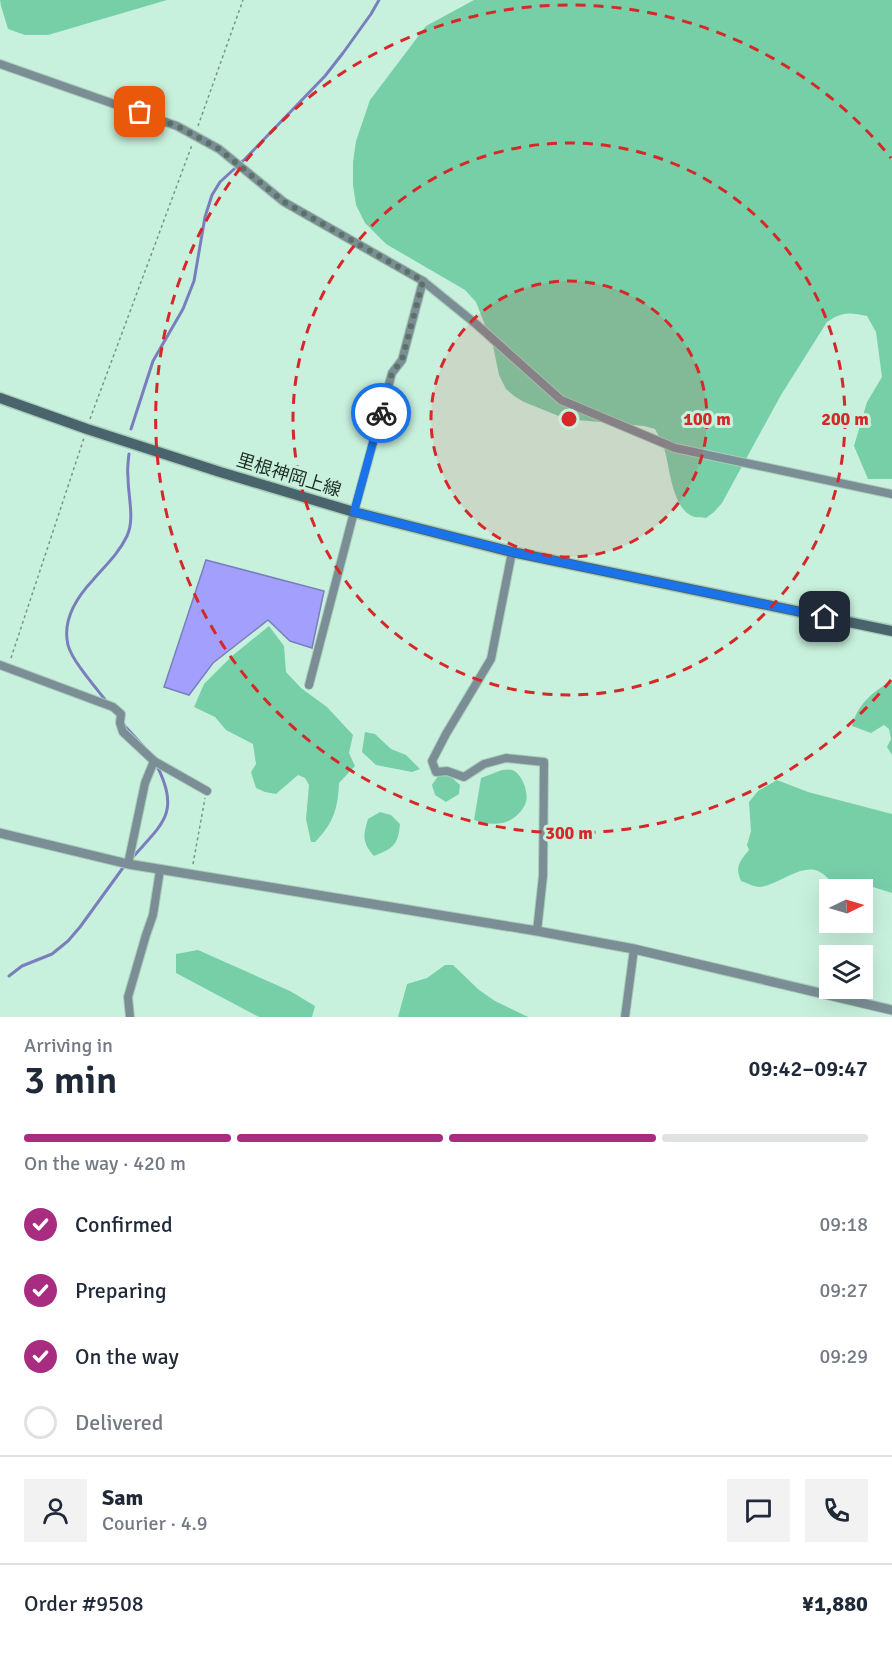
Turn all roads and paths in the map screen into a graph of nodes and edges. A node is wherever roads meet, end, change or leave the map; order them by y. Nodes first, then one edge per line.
1 (243, 0) edge
2 (0, 64) edge
3 (195, 136) junction
4 (423, 281) junction
5 (0, 398) edge
6 (87, 429) junction
7 (892, 494) edge
8 (354, 512) junction
9 (512, 552) junction
10 (892, 631) edge
11 (4, 667) edge
12 (309, 685) dead end
13 (154, 761) junction
14 (207, 791) joint
15 (0, 833) edge
16 (128, 864) junction
17 (160, 870) junction
18 (191, 874) junction
19 (537, 931) junction
20 (634, 949) junction
21 (892, 1010) edge
22 (130, 1017) edge
23 (625, 1017) edge

1 - 3 path
2 - 3 street
3 - 4 street
3 - 6 path
4 - 7 street
4 - 8 street
5 - 6 main road, 里根神岡上線
6 - 8 main road, 里根神岡上線
6 - 11 path
8 - 9 main road, 里根神岡上線
8 - 12 street
9 - 10 main road, 里根神岡上線
9 - 19 street
11 - 13 street
13 - 14 street
13 - 16 street
14 - 18 path
15 - 16 street
16 - 17 street
17 - 18 street
17 - 22 street
18 - 19 street
19 - 20 street
20 - 21 street
20 - 23 street

